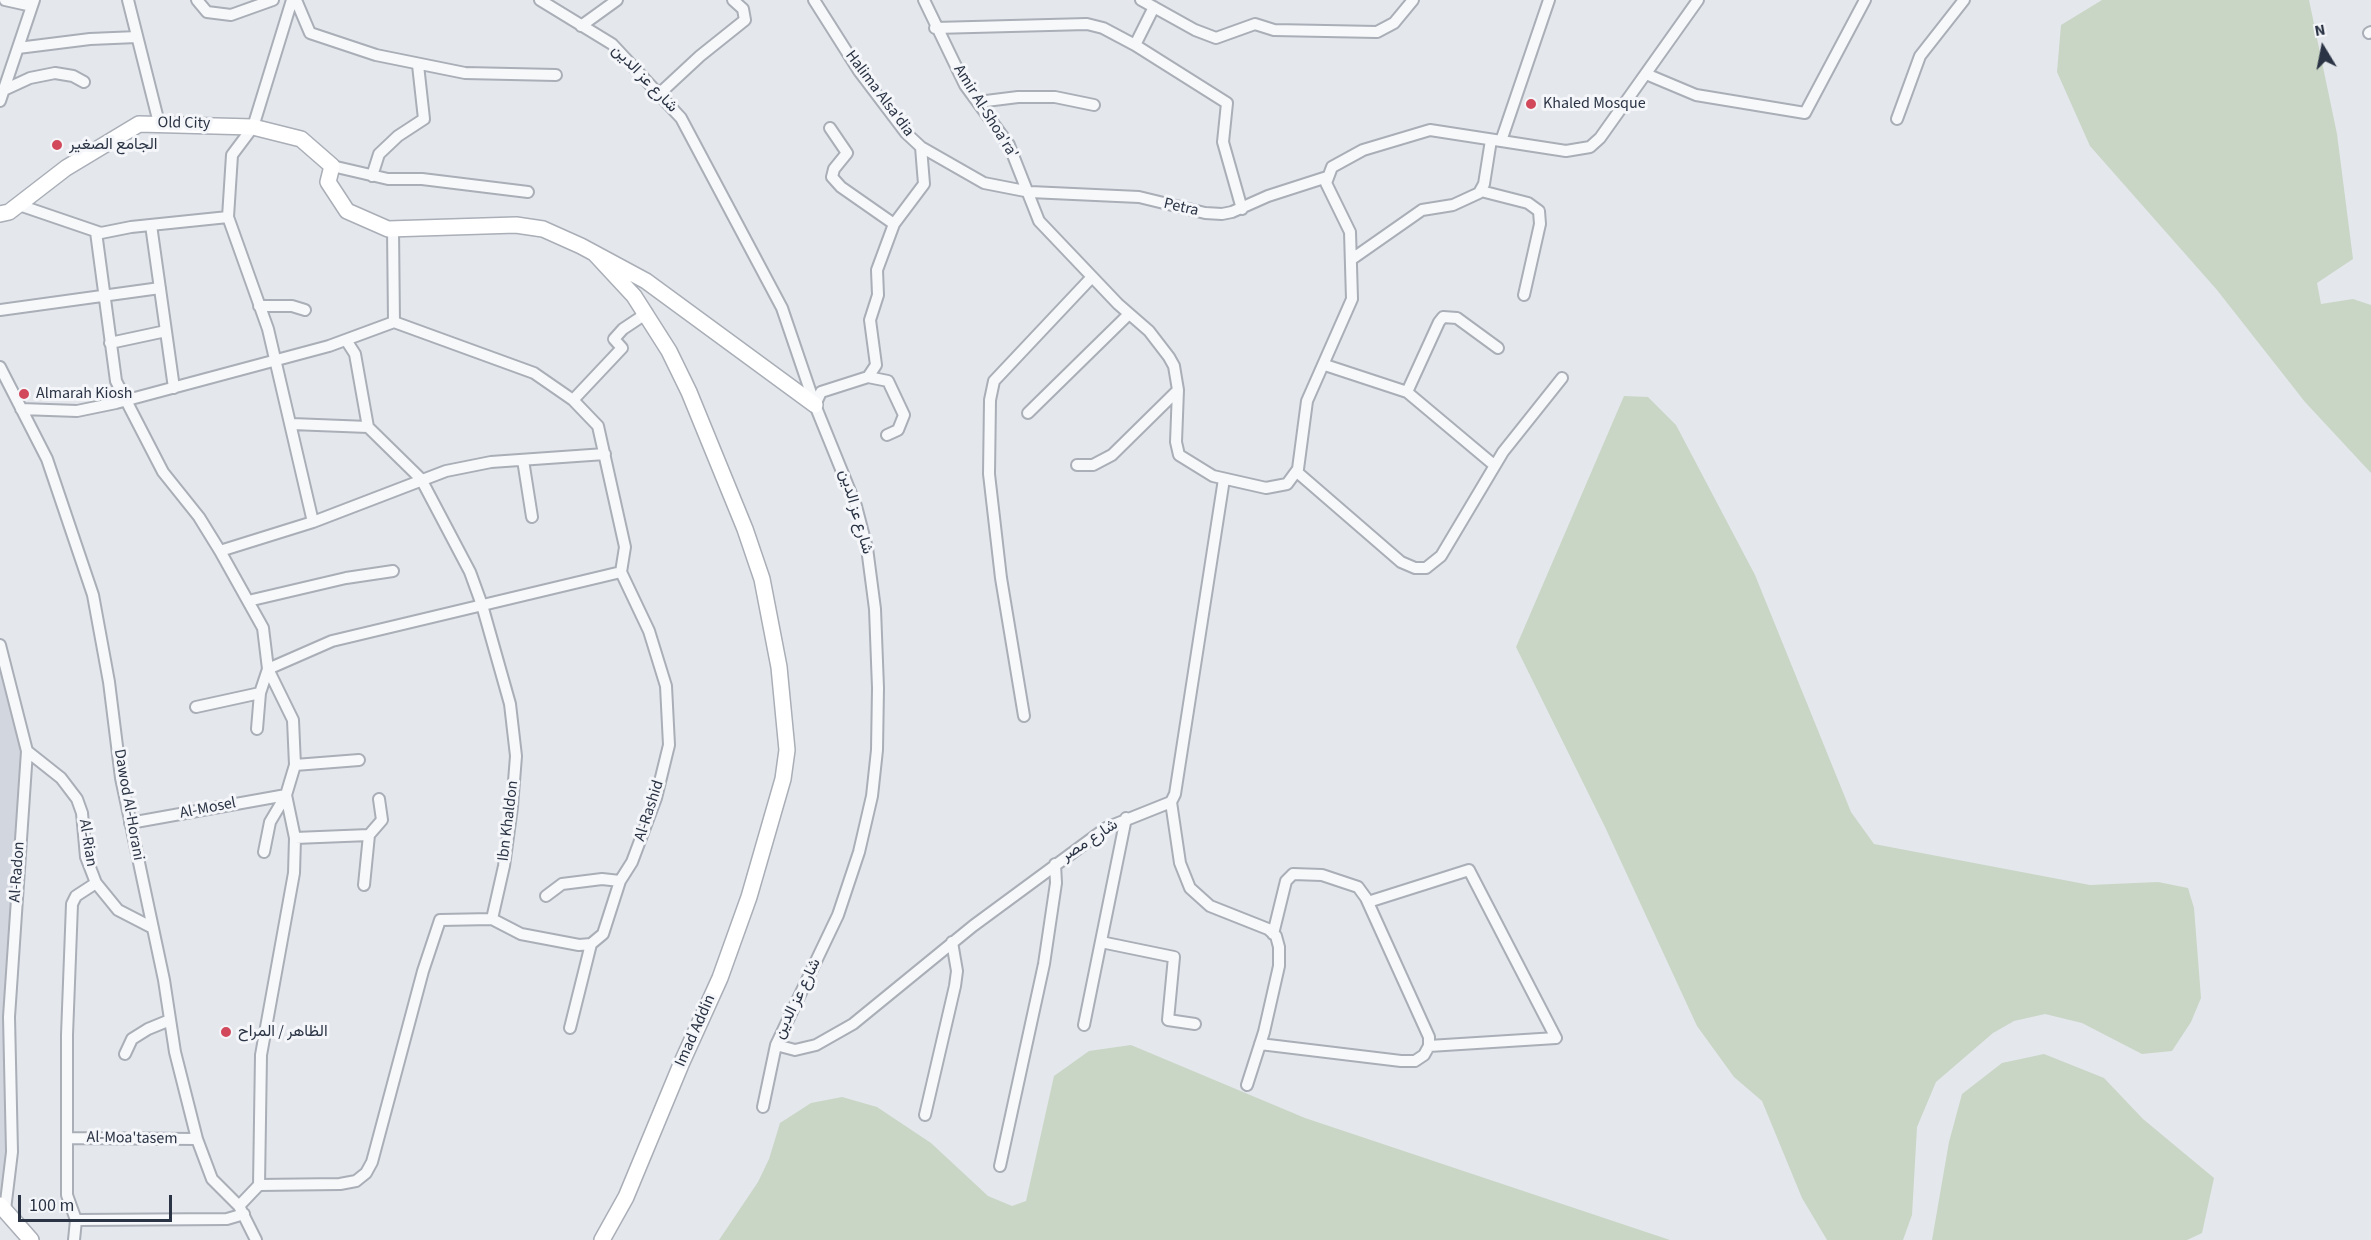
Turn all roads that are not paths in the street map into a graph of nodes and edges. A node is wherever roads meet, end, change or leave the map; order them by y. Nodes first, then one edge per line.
1 (5, 0) edge
2 (128, 0) edge
3 (197, 0) edge
4 (273, 0) edge
5 (294, 0) edge
6 (617, 0) edge
7 (732, 0) edge
8 (813, 0) edge
9 (924, 0) edge
10 (1141, 0) edge
11 (1413, 0) edge
12 (1549, 0) edge
13 (1698, 0) edge
14 (1865, 0) edge
15 (1965, 0) edge
16 (543, 1) edge
17 (33, 3) edge
18 (1154, 7) junction
19 (581, 26) junction
20 (935, 27) junction
21 (137, 38) junction
22 (1135, 45) junction
23 (18, 48) junction
24 (418, 65) junction
25 (1646, 74) junction
26 (556, 75) dead end
27 (84, 82) dead end
28 (2, 95) edge
29 (658, 95) junction
30 (978, 102) junction
31 (1094, 105) dead end
32 (1897, 119) dead end
33 (159, 123) junction
34 (253, 127) junction
35 (830, 128) dead end
36 (1496, 140) junction
37 (921, 147) junction
38 (332, 166) junction
39 (372, 176) junction
40 (1327, 177) junction
41 (1480, 191) junction
42 (528, 192) dead end
43 (1030, 192) junction
44 (19, 205) junction
45 (1242, 209) junction
46 (228, 217) junction
47 (1, 218) edge
48 (894, 224) junction
49 (151, 225) junction
50 (393, 229) junction
51 (96, 232) junction
52 (595, 254) junction
53 (1352, 259) junction
54 (1092, 277) junction
55 (160, 288) junction
56 (1524, 295) dead end
57 (104, 296) junction
58 (259, 306) junction
59 (0, 310) edge
60 (305, 310) dead end
61 (647, 313) junction
62 (1129, 314) junction
63 (394, 322) junction
64 (166, 331) junction
65 (346, 340) junction
66 (110, 343) junction
67 (1498, 348) dead end
68 (275, 361) junction
69 (1325, 365) junction
70 (0, 367) edge
71 (868, 377) junction
72 (1562, 378) dead end
73 (174, 388) junction
74 (1178, 390) junction
75 (6, 391) edge
76 (1407, 392) junction
77 (126, 400) junction
78 (573, 400) junction
79 (815, 405) junction
80 (21, 409) junction
81 (1028, 412) dead end
82 (292, 424) junction
83 (368, 427) junction
84 (887, 435) dead end
85 (605, 454) junction
86 (522, 460) junction
87 (1077, 465) dead end
88 (1494, 465) junction
89 (1297, 472) junction
90 (1224, 478) junction
91 (422, 481) junction
92 (532, 517) dead end
93 (313, 522) junction
94 (220, 551) junction
95 (393, 571) dead end
96 (621, 572) junction
97 (248, 601) junction
98 (483, 605) junction
99 (0, 645) edge
100 (268, 669) junction
101 (260, 693) junction
102 (196, 707) dead end
103 (1024, 716) dead end
104 (257, 729) dead end
105 (27, 752) junction
106 (359, 760) dead end
107 (295, 765) junction
108 (286, 795) junction
109 (379, 799) dead end
110 (1171, 802) junction
111 (1126, 818) junction
112 (130, 823) junction
113 (369, 835) junction
114 (295, 838) junction
115 (264, 852) dead end
116 (1055, 864) junction
117 (620, 881) junction
118 (96, 883) junction
119 (364, 885) dead end
120 (546, 896) dead end
121 (1368, 902) junction
122 (492, 919) junction
123 (151, 927) junction
124 (1273, 934) junction
125 (952, 942) junction
126 (1101, 942) junction
127 (591, 944) junction
128 (170, 1020) junction
129 (1195, 1024) dead end
130 (1084, 1025) dead end
131 (570, 1028) dead end
132 (776, 1044) junction
133 (1260, 1044) junction
134 (1429, 1046) junction
135 (124, 1054) dead end
136 (1247, 1085) dead end
137 (763, 1107) dead end
138 (925, 1114) dead end
139 (67, 1138) junction
140 (197, 1139) junction
141 (1000, 1166) dead end
142 (259, 1185) junction
143 (2, 1208) edge
144 (242, 1210) junction
145 (76, 1221) junction
146 (31, 1240) edge
147 (75, 1240) edge
148 (256, 1240) edge
149 (602, 1240) edge

1 - 17 street
2 - 21 street
3 - 4 street
5 - 24 street
5 - 34 street
6 - 19 street
7 - 29 street
8 - 37 street, Halima Alsa'dia
9 - 20 street, Amir Al-Shoa'ra'
10 - 18 street
11 - 18 street
12 - 36 street
13 - 25 street
14 - 25 street
15 - 32 street
16 - 19 street, شارع عز الدين
17 - 23 street
18 - 22 street
19 - 29 street, شارع عز الدين
20 - 22 street
20 - 30 street, Amir Al-Shoa'ra'
21 - 23 street
21 - 33 street
22 - 45 street
23 - 28 street
24 - 26 street
24 - 39 street
25 - 36 street
27 - 28 street
29 - 79 street, شارع عز الدين
30 - 31 street
30 - 43 street, Amir Al-Shoa'ra'
33 - 34 street, Old City
33 - 44 street, Old City
34 - 38 street, Old City
34 - 46 street
35 - 48 street
36 - 40 street
36 - 41 street
37 - 43 street, Halima Alsa'dia
37 - 48 street
38 - 39 street
38 - 50 street
39 - 42 street
40 - 45 street, Petra
40 - 53 street
41 - 53 street
41 - 56 street
43 - 45 street, Petra
43 - 54 street, Amir Al-Shoa'ra'
44 - 47 street, Old City
44 - 51 street
46 - 49 street
46 - 58 street
48 - 71 street
49 - 51 street
49 - 55 street
50 - 52 street
50 - 63 street
51 - 57 street
52 - 61 street, Imad Addin
52 - 79 street
53 - 69 street
54 - 62 street, Amir Al-Shoa'ra'
54 - 103 street
55 - 57 street
55 - 64 street
57 - 59 street
57 - 66 street
58 - 60 street
58 - 68 street
61 - 78 street
61 - 149 street, Imad Addin
62 - 74 street, Amir Al-Shoa'ra'
62 - 81 street
63 - 65 street
63 - 78 street
64 - 66 street
64 - 73 street
65 - 68 street
65 - 83 street
66 - 77 street
67 - 76 street
68 - 73 street
68 - 82 street
69 - 76 street
69 - 89 street
70 - 75 street, Dawod Al-Horani
71 - 79 street
71 - 84 street
72 - 88 street
73 - 77 street
74 - 87 street
74 - 90 street, Amir Al-Shoa'ra'
75 - 80 street, Dawod Al-Horani
76 - 88 street
77 - 80 street
77 - 94 street
78 - 85 street
79 - 132 street, شارع عز الدين
80 - 112 street, Dawod Al-Horani
82 - 83 street
82 - 93 street
83 - 91 street, Ibn Khaldon
85 - 86 street
85 - 96 street
86 - 91 street
86 - 92 street
88 - 89 street
89 - 90 street
90 - 110 street
91 - 93 street
91 - 98 street, Ibn Khaldon
93 - 94 street
94 - 97 street
95 - 97 street
96 - 98 street
96 - 117 street, Al-Rashid
97 - 100 street
98 - 100 street
98 - 122 street, Ibn Khaldon
99 - 105 street, Al-Radon
100 - 101 street
100 - 107 street
101 - 102 street
101 - 104 street
105 - 118 street, Al-Rian
105 - 143 street, Al-Radon
106 - 107 street
107 - 108 street
108 - 112 street, Al-Mosel
108 - 114 street
108 - 115 street
109 - 113 street
110 - 111 street, شارع مصر
110 - 124 street
111 - 116 street, شارع مصر
111 - 126 street
112 - 123 street, Dawod Al-Horani
113 - 114 street
113 - 119 street
114 - 142 street
116 - 125 street, شارع مصر
116 - 141 street
117 - 120 street
117 - 127 street, Al-Rashid
118 - 123 street, Al-Rian
118 - 139 street
121 - 124 street
121 - 134 street
121 - 134 street
122 - 127 street
122 - 142 street
123 - 128 street, Dawod Al-Horani
124 - 133 street
125 - 132 street, شارع مصر
125 - 138 street
126 - 129 street
126 - 130 street
127 - 131 street
128 - 135 street
128 - 140 street, Dawod Al-Horani
132 - 137 street, شارع عز الدين
133 - 134 street
133 - 136 street
139 - 140 street, Al-Moa'tasem
139 - 145 street
140 - 144 street, Dawod Al-Horani
142 - 144 street
143 - 146 street
144 - 145 street
144 - 148 street, Dawod Al-Horani
145 - 147 street

